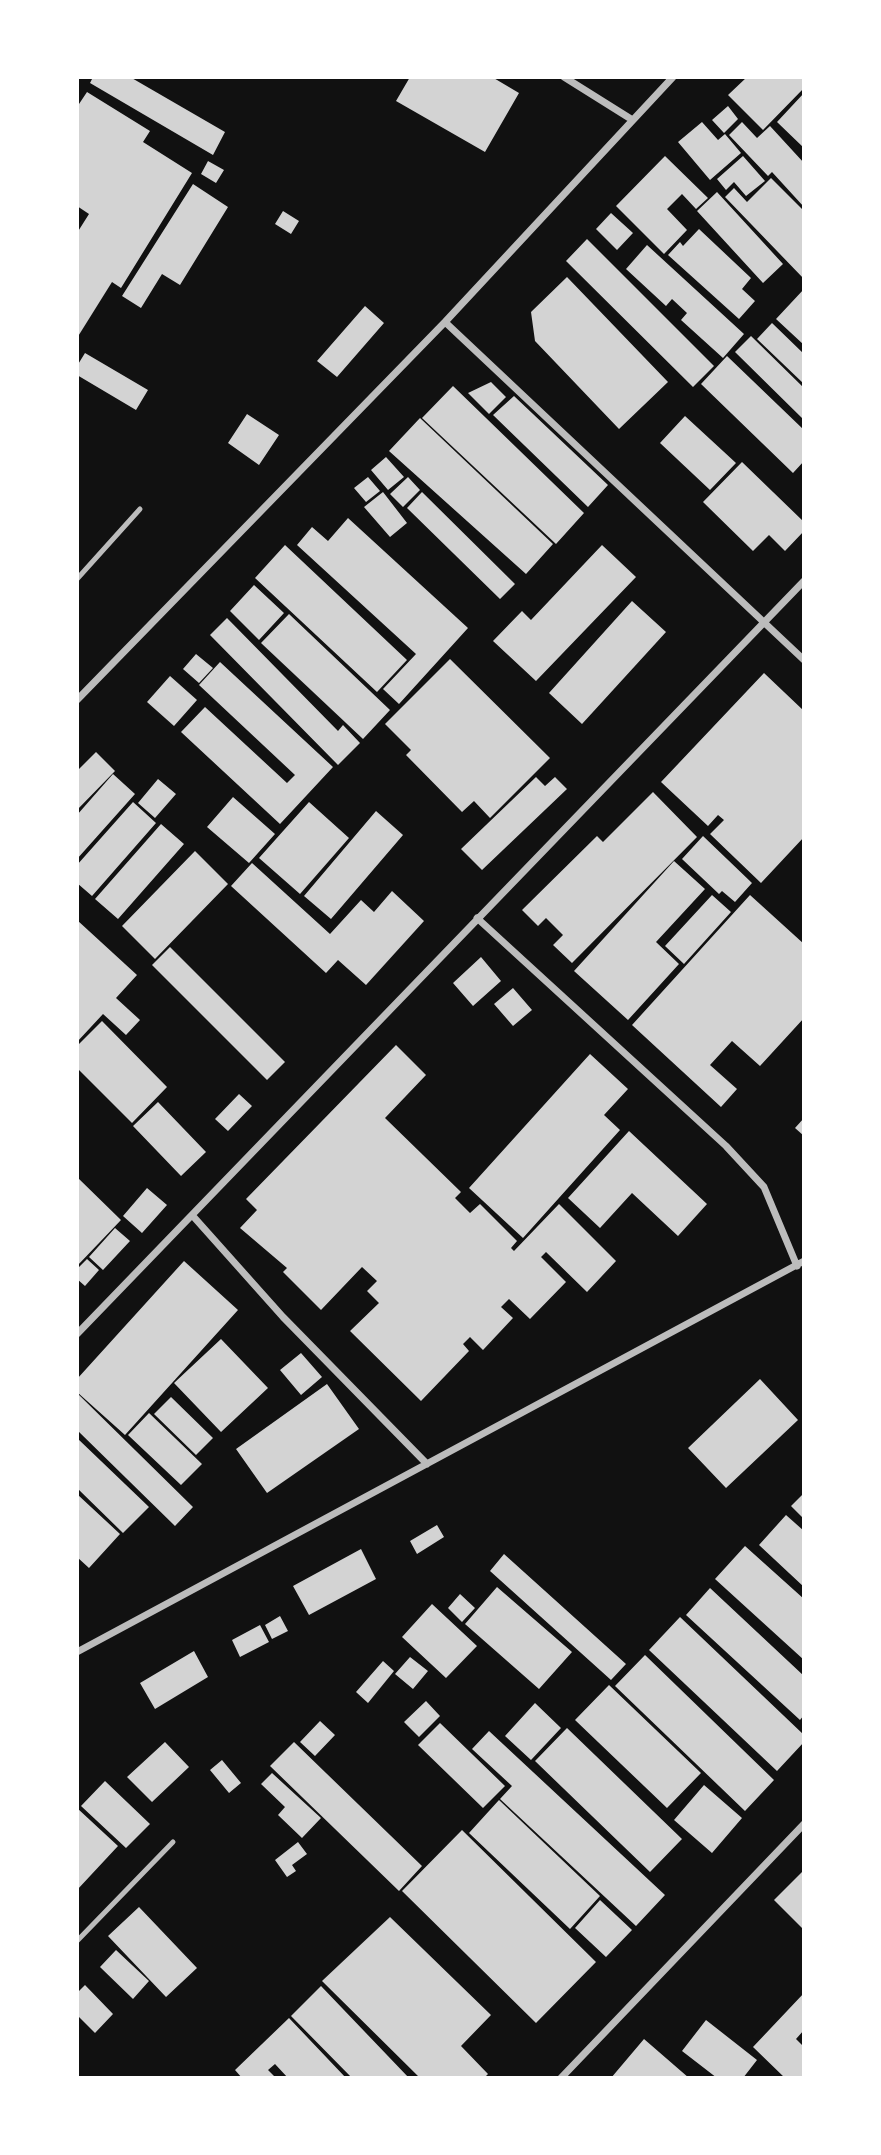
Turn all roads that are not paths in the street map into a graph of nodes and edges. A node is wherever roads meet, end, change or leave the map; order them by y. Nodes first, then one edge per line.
1 (564, 77) edge
2 (673, 77) edge
3 (631, 119) junction
4 (445, 322) junction
5 (140, 509) dead end
6 (77, 579) edge
7 (804, 581) edge
8 (763, 621) junction
9 (804, 660) edge
10 (77, 700) edge
11 (477, 918) junction
12 (192, 1215) junction
13 (800, 1264) edge
14 (77, 1334) edge
15 (427, 1464) junction
16 (77, 1652) edge
17 (804, 1824) edge
18 (173, 1842) dead end
19 (77, 1941) edge
20 (561, 2078) edge

1 - 3 street
2 - 3 street
3 - 4 street
4 - 8 street
4 - 10 street
5 - 6 lane
7 - 8 street
8 - 9 street
8 - 11 street
11 - 12 street
11 - 13 street
12 - 14 street
12 - 15 street
13 - 15 street
15 - 16 street
17 - 20 street
18 - 19 lane

